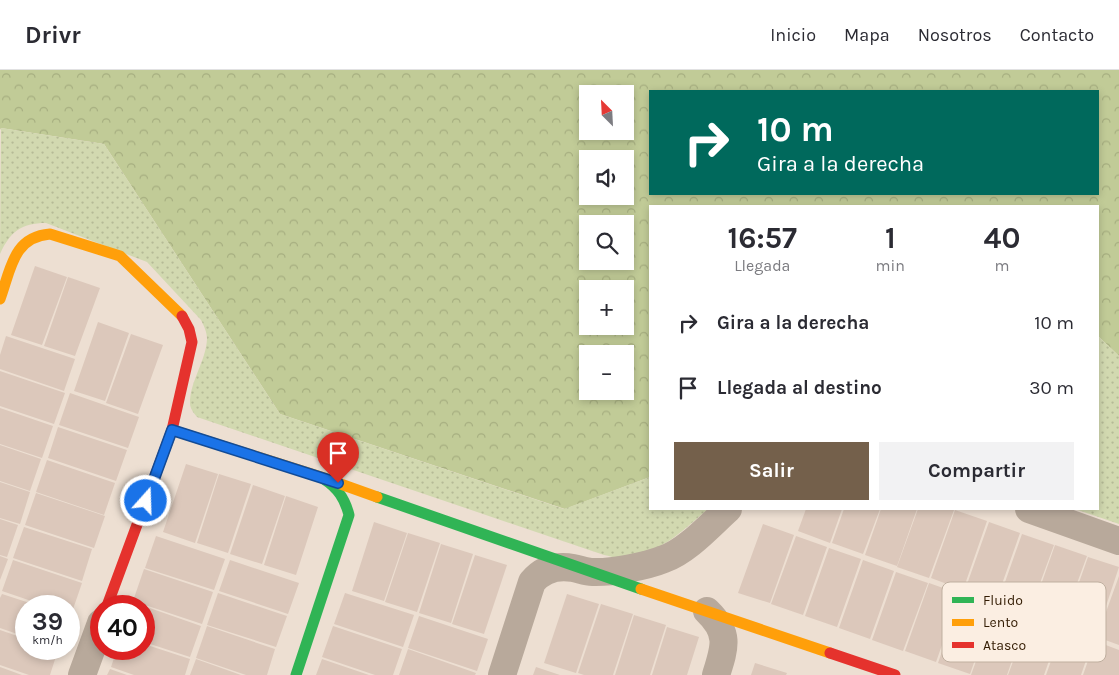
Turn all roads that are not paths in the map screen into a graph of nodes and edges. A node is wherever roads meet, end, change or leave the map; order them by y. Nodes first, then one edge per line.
1 (0, 299) edge
2 (172, 430) junction
3 (321, 477) junction
4 (727, 510) edge
5 (1032, 510) edge
6 (1119, 541) edge
7 (592, 572) junction
8 (111, 595) edge
9 (707, 611) junction
10 (90, 653) edge
11 (82, 675) edge
12 (296, 675) edge
13 (502, 675) edge
14 (716, 675) edge
15 (894, 675) edge

1 - 2 street
2 - 3 street
2 - 8 street
3 - 7 street
3 - 12 street
4 - 7 street
5 - 6 street
7 - 9 street
7 - 13 street
9 - 14 street
9 - 15 street
10 - 11 street

